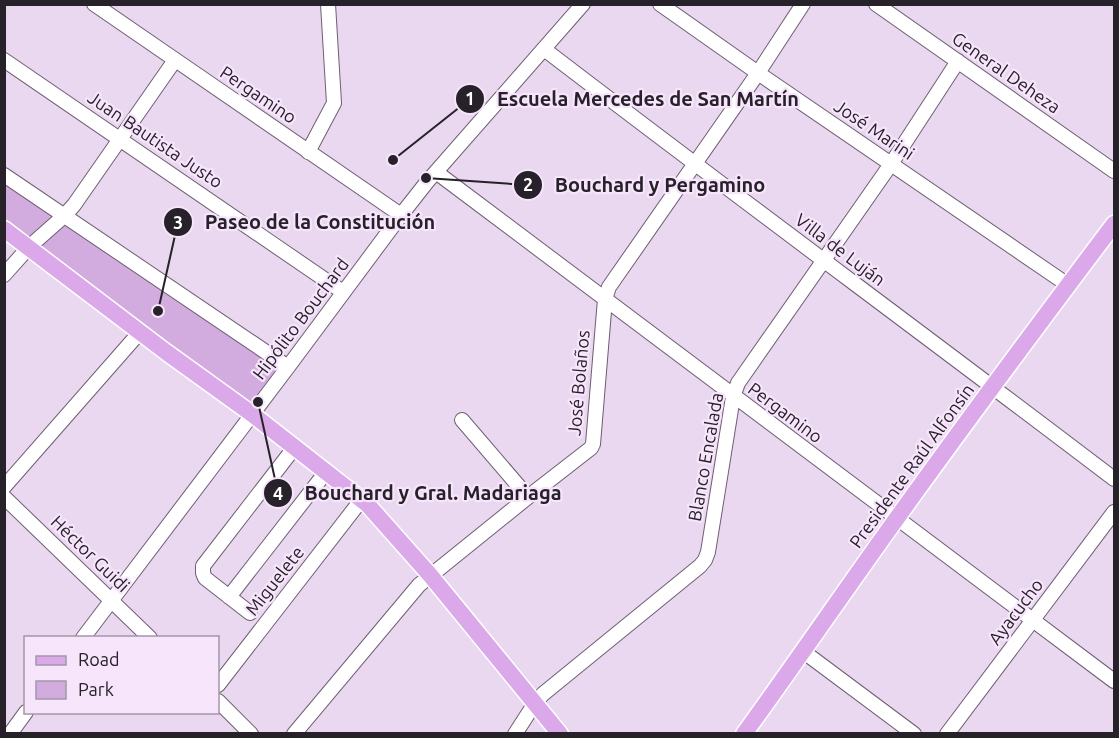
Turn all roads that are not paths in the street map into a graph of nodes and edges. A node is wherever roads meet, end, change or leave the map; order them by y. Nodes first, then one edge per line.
1 (94, 4) edge
2 (328, 4) edge
3 (583, 4) edge
4 (660, 4) edge
5 (803, 4) edge
6 (876, 4) edge
7 (544, 49) junction
8 (4, 60) edge
9 (175, 60) junction
10 (958, 61) junction
11 (758, 73) junction
12 (121, 139) junction
13 (308, 152) junction
14 (694, 163) junction
15 (891, 164) junction
16 (1114, 171) edge
17 (436, 172) junction
18 (4, 175) edge
19 (401, 215) junction
20 (64, 216) junction
21 (1114, 224) edge
22 (4, 229) edge
23 (28, 247) junction
24 (824, 261) junction
25 (4, 275) edge
26 (1068, 285) junction
27 (344, 292) junction
28 (605, 299) junction
29 (140, 332) junction
30 (288, 367) junction
31 (994, 387) junction
32 (733, 397) junction
33 (252, 414) junction
34 (462, 420) dead end
35 (294, 448) junction
36 (326, 472) junction
37 (1114, 479) edge
38 (4, 487) edge
39 (4, 497) edge
40 (528, 497) junction
41 (362, 499) junction
42 (1114, 512) edge
43 (897, 518) junction
44 (430, 575) junction
45 (230, 597) junction
46 (111, 600) junction
47 (250, 613) dead end
48 (1032, 621) junction
49 (84, 636) edge
50 (148, 636) edge
51 (804, 652) junction
52 (1114, 681) edge
53 (219, 684) edge
54 (219, 702) edge
55 (535, 703) junction
56 (25, 714) edge
57 (10, 734) edge
58 (251, 734) edge
59 (294, 734) edge
60 (514, 734) edge
61 (560, 734) edge
62 (744, 734) edge
63 (914, 734) edge
64 (947, 734) edge

1 - 9 street, Pergamino
2 - 13 street
3 - 7 street, Hipólito Bouchard
4 - 11 street, José Marini
5 - 11 street, José Bolaños
6 - 10 street, General Deheza
7 - 14 street, Villa de Luján
7 - 17 street, Hipólito Bouchard
8 - 12 street, Juan Bautista Justo
9 - 12 street
9 - 13 street, Pergamino
10 - 15 street, Blanco Encalada
10 - 16 street, General Deheza
11 - 14 street, José Bolaños
11 - 15 street, José Marini
12 - 20 street
12 - 27 street, Juan Bautista Justo
13 - 19 street, Pergamino
14 - 24 street, Villa de Luján
14 - 28 street, José Bolaños
15 - 24 street, Blanco Encalada
15 - 26 street, José Marini
17 - 19 street, Hipólito Bouchard
17 - 28 street, Pergamino
18 - 20 street
19 - 27 street, Hipólito Bouchard
20 - 23 street
20 - 30 street
21 - 26 main road, Presidente Raúl Alfonsín
22 - 23 main road
23 - 25 street
23 - 29 main road
24 - 31 street, Villa de Luján
24 - 32 street, Blanco Encalada
26 - 31 main road, Presidente Raúl Alfonsín
27 - 30 street, Hipólito Bouchard
28 - 32 street, Pergamino
28 - 40 street, José Bolaños
29 - 33 main road
29 - 38 street
30 - 33 street, Hipólito Bouchard
31 - 37 street, Villa de Luján
31 - 43 main road, Presidente Raúl Alfonsín
32 - 43 street, Pergamino
32 - 55 street, Blanco Encalada
33 - 35 main road
33 - 46 street, Hipólito Bouchard
34 - 40 street
35 - 36 main road
35 - 45 street
36 - 41 main road
36 - 45 street
39 - 46 street, Héctor Guidi
40 - 44 street, José Bolaños
41 - 44 main road
41 - 53 street, Miguelete
42 - 48 street, Ayacucho
43 - 48 street, Pergamino
43 - 51 main road, Presidente Raúl Alfonsín
44 - 55 main road
44 - 59 street, José Bolaños
45 - 47 street
46 - 49 street, Hipólito Bouchard
46 - 50 street, Héctor Guidi
48 - 52 street, Pergamino
48 - 64 street, Ayacucho
51 - 62 main road, Presidente Raúl Alfonsín
51 - 63 street
54 - 58 street
55 - 60 street, Blanco Encalada
55 - 61 main road
56 - 57 street

